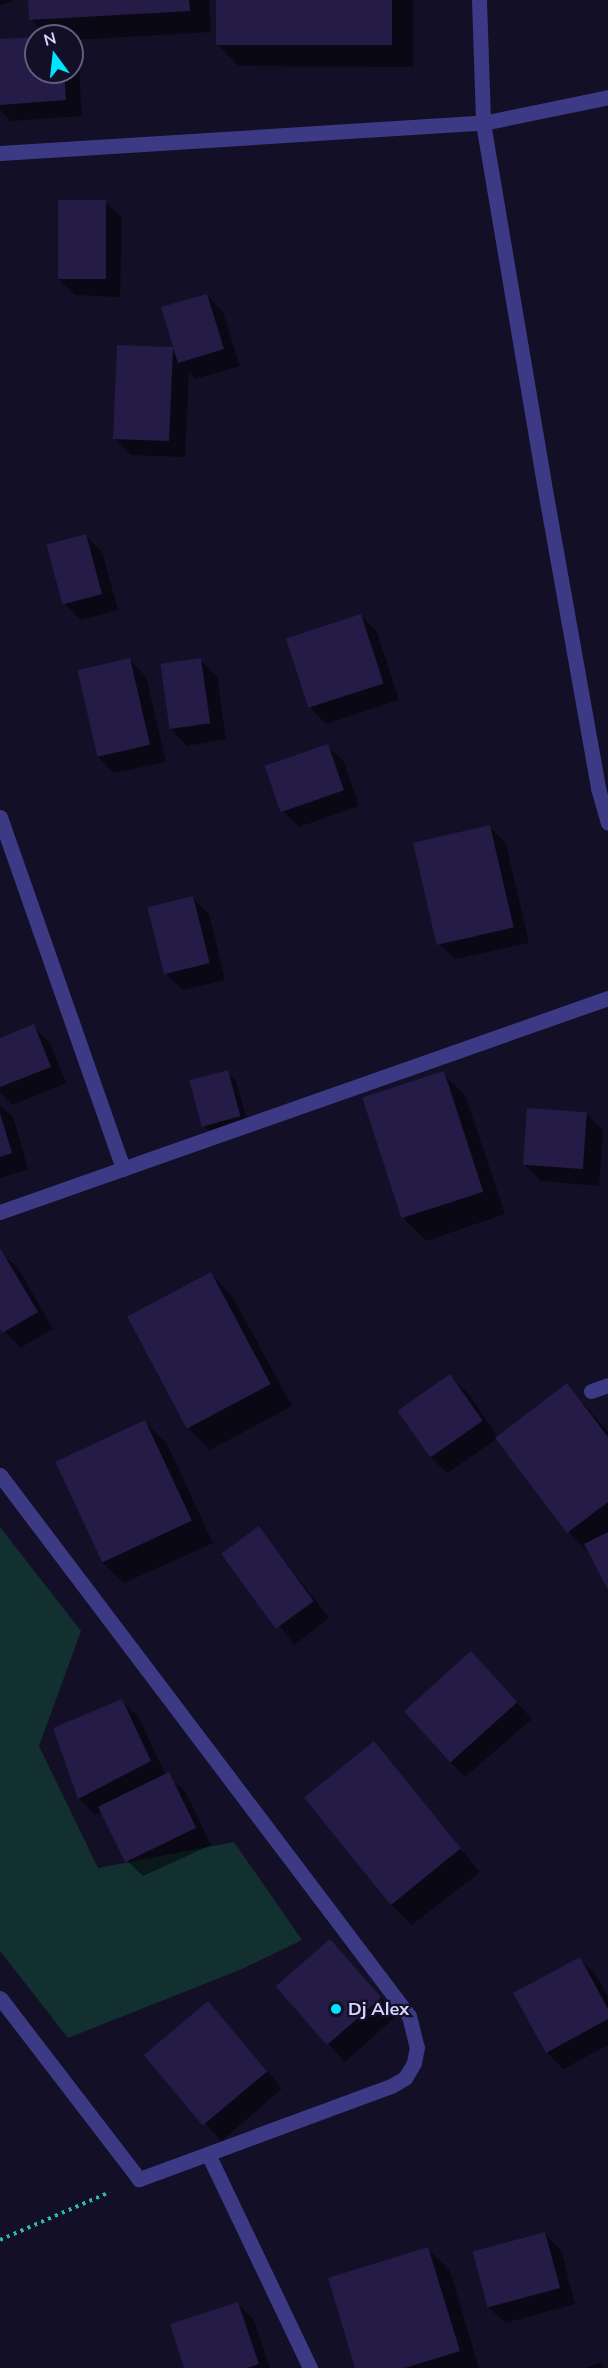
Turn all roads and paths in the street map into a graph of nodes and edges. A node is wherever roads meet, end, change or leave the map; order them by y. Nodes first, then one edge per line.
1 (479, 0) edge
2 (608, 97) edge
3 (483, 123) junction
4 (0, 153) edge
5 (0, 817) edge
6 (608, 823) edge
7 (608, 998) edge
8 (123, 1169) junction
9 (0, 1212) edge
10 (608, 1385) edge
11 (591, 1391) dead end
12 (0, 1474) edge
13 (0, 1998) edge
14 (208, 2154) junction
15 (139, 2179) junction
16 (0, 2240) edge
17 (310, 2368) edge

1 - 3 street
2 - 3 street
3 - 4 street
3 - 6 street
5 - 8 street
7 - 8 street
8 - 9 street
10 - 11 street
12 - 14 street
13 - 15 street
14 - 15 street
14 - 17 street
15 - 16 path

